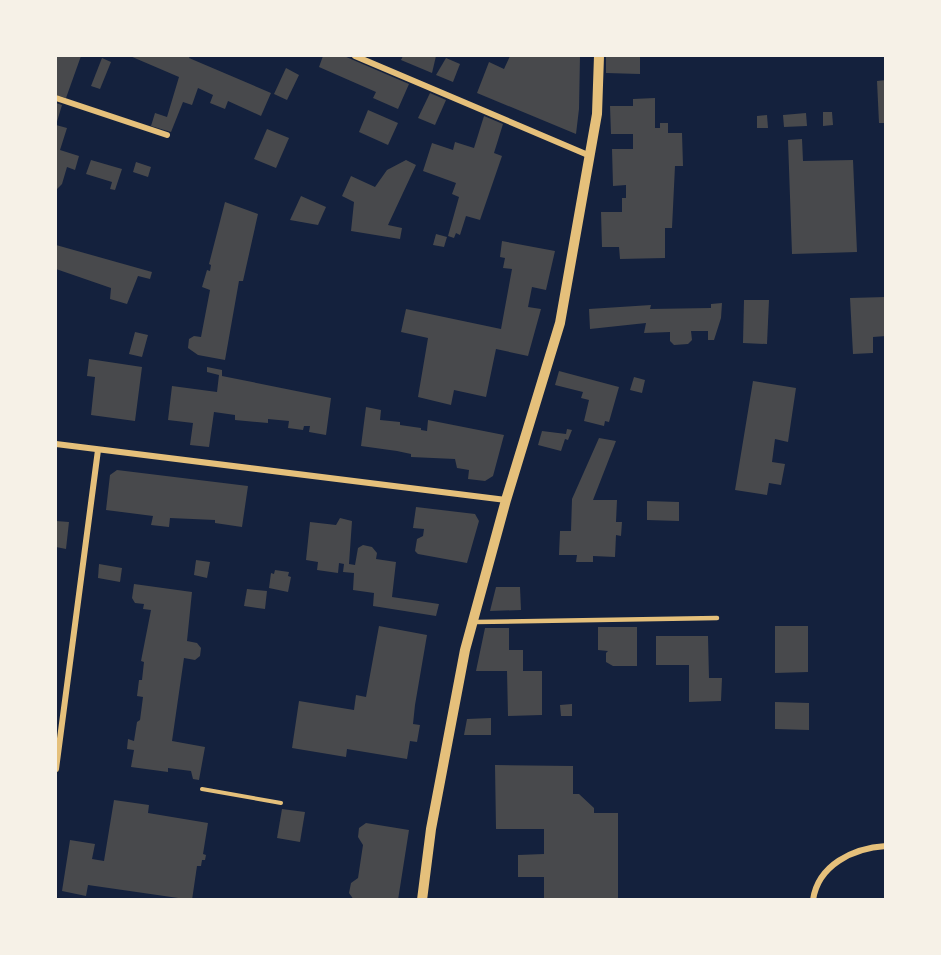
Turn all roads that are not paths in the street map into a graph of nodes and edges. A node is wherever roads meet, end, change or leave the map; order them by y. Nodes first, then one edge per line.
1 (355, 56) edge
2 (599, 56) edge
3 (56, 98) edge
4 (166, 135) dead end
5 (588, 155) junction
6 (56, 444) edge
7 (98, 450) junction
8 (506, 500) junction
9 (717, 618) dead end
10 (472, 622) junction
11 (56, 763) edge
12 (56, 769) edge
13 (885, 846) edge
14 (422, 900) edge
15 (813, 900) edge

1 - 5 street
2 - 5 street
3 - 4 street
5 - 8 street
6 - 7 street
7 - 8 street
7 - 11 street
8 - 10 street
9 - 10 lane
10 - 14 street
11 - 12 street
13 - 15 street

